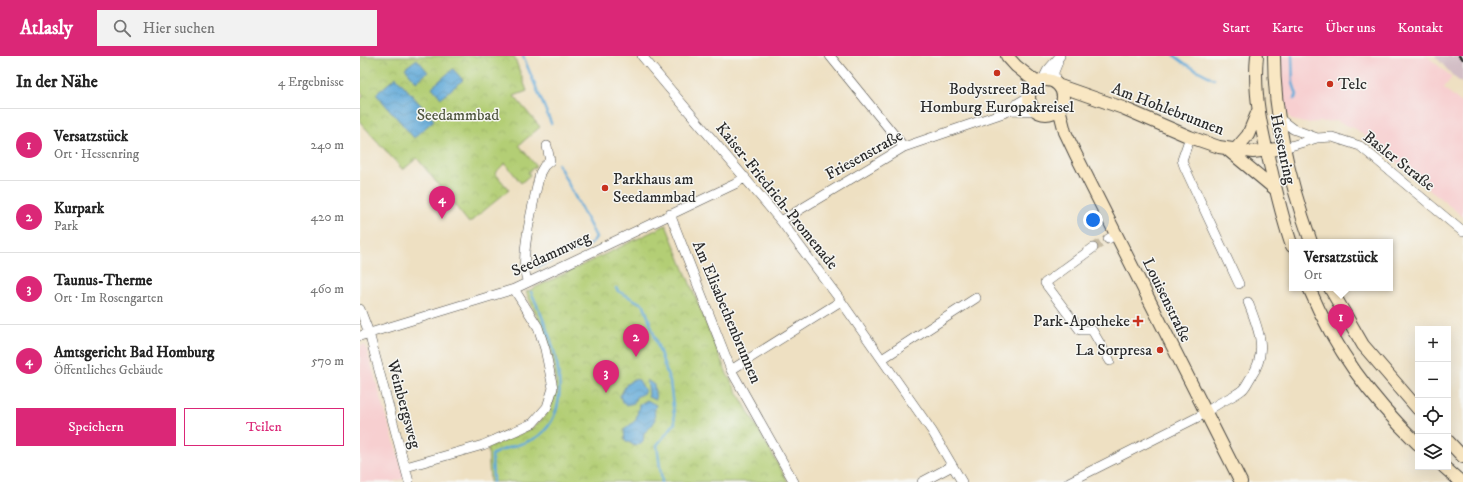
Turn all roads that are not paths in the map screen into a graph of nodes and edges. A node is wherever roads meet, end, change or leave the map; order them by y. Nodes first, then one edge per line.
1 (642, 56) edge
2 (830, 56) edge
3 (1007, 56) edge
4 (1060, 56) edge
5 (1258, 56) edge
6 (1274, 56) edge
7 (1016, 66) junction
8 (1053, 89) junction
9 (1028, 95) junction
10 (1258, 108) junction
11 (1012, 110) junction
12 (1039, 112) junction
13 (1280, 119) junction
14 (1065, 132) junction
15 (1190, 137) junction
16 (1316, 138) junction
17 (547, 146) dead end
18 (904, 147) junction
19 (1284, 148) junction
20 (1231, 150) junction
21 (1266, 151) junction
22 (745, 177) junction
23 (1275, 189) junction
24 (670, 214) junction
25 (781, 221) junction
26 (1463, 232) edge
27 (1290, 239) edge
28 (1310, 239) edge
29 (1094, 248) tunnel mouth
30 (528, 282) junction
31 (1239, 284) dead end
32 (514, 289) junction
33 (1314, 291) edge
34 (1332, 291) edge
35 (976, 298) dead end
36 (841, 301) junction
37 (1248, 302) dead end
38 (360, 309) edge
39 (369, 333) junction
40 (360, 336) edge
41 (882, 360) junction
42 (1110, 361) dead end
43 (731, 370) junction
44 (1415, 406) edge
45 (1206, 413) junction
46 (1415, 441) edge
47 (1451, 444) edge
48 (1463, 457) edge
49 (952, 466) junction
50 (406, 467) junction
51 (1447, 470) edge
52 (408, 482) edge
53 (794, 482) edge
54 (922, 482) edge
55 (962, 482) edge
56 (1069, 482) edge
57 (1241, 482) edge
58 (1461, 482) edge

1 - 22 street, Kaiser-Friedrich-Promenade
2 - 18 street
3 - 7 street
4 - 8 street
5 - 10 street, Hessenring
6 - 13 street, Hessenring
7 - 8 street
7 - 9 street
8 - 9 street
8 - 12 street, Am Hohlebrunnen
8 - 14 street, Louisenstraße
8 - 15 street, Am Hohlebrunnen
9 - 11 street, Friesenstraße
9 - 12 street
10 - 20 street
10 - 21 street, Hessenring
11 - 12 street, Friesenstraße
11 - 18 street, Friesenstraße
12 - 14 street, Louisenstraße
13 - 16 street, Hessenring
13 - 19 street, Hessenring
14 - 45 street, Louisenstraße
15 - 20 street, Am Hohlebrunnen
15 - 31 street
16 - 19 street, Basler Straße
16 - 26 street, Basler Straße
17 - 30 street
18 - 25 street, Friesenstraße
19 - 21 street, Am Hohlebrunnen
19 - 28 street, Hessenring
20 - 21 street, Am Hohlebrunnen
20 - 23 street
21 - 23 street, Hessenring
22 - 24 street, Seedammweg
22 - 25 street, Kaiser-Friedrich-Promenade
23 - 27 street, Hessenring
24 - 30 street, Seedammweg
24 - 43 street, Am Elisabethenbrunnen
25 - 36 street, Kaiser-Friedrich-Promenade
29 - 42 street
30 - 32 street, Seedammweg
32 - 39 street, Seedammweg
32 - 50 street
33 - 46 street
34 - 44 street
35 - 41 street
36 - 41 street, Kaiser-Friedrich-Promenade
36 - 43 street
37 - 45 street
38 - 39 street, Weinbergsweg
39 - 40 street, Seedammweg
39 - 50 street, Weinbergsweg
41 - 49 street, Kaiser-Friedrich-Promenade
43 - 53 street, Am Elisabethenbrunnen
45 - 56 street
45 - 57 street, Louisenstraße
47 - 48 street
49 - 54 street
49 - 55 street, Kaiser-Friedrich-Promenade
50 - 52 street, Weinbergsweg
51 - 58 street

